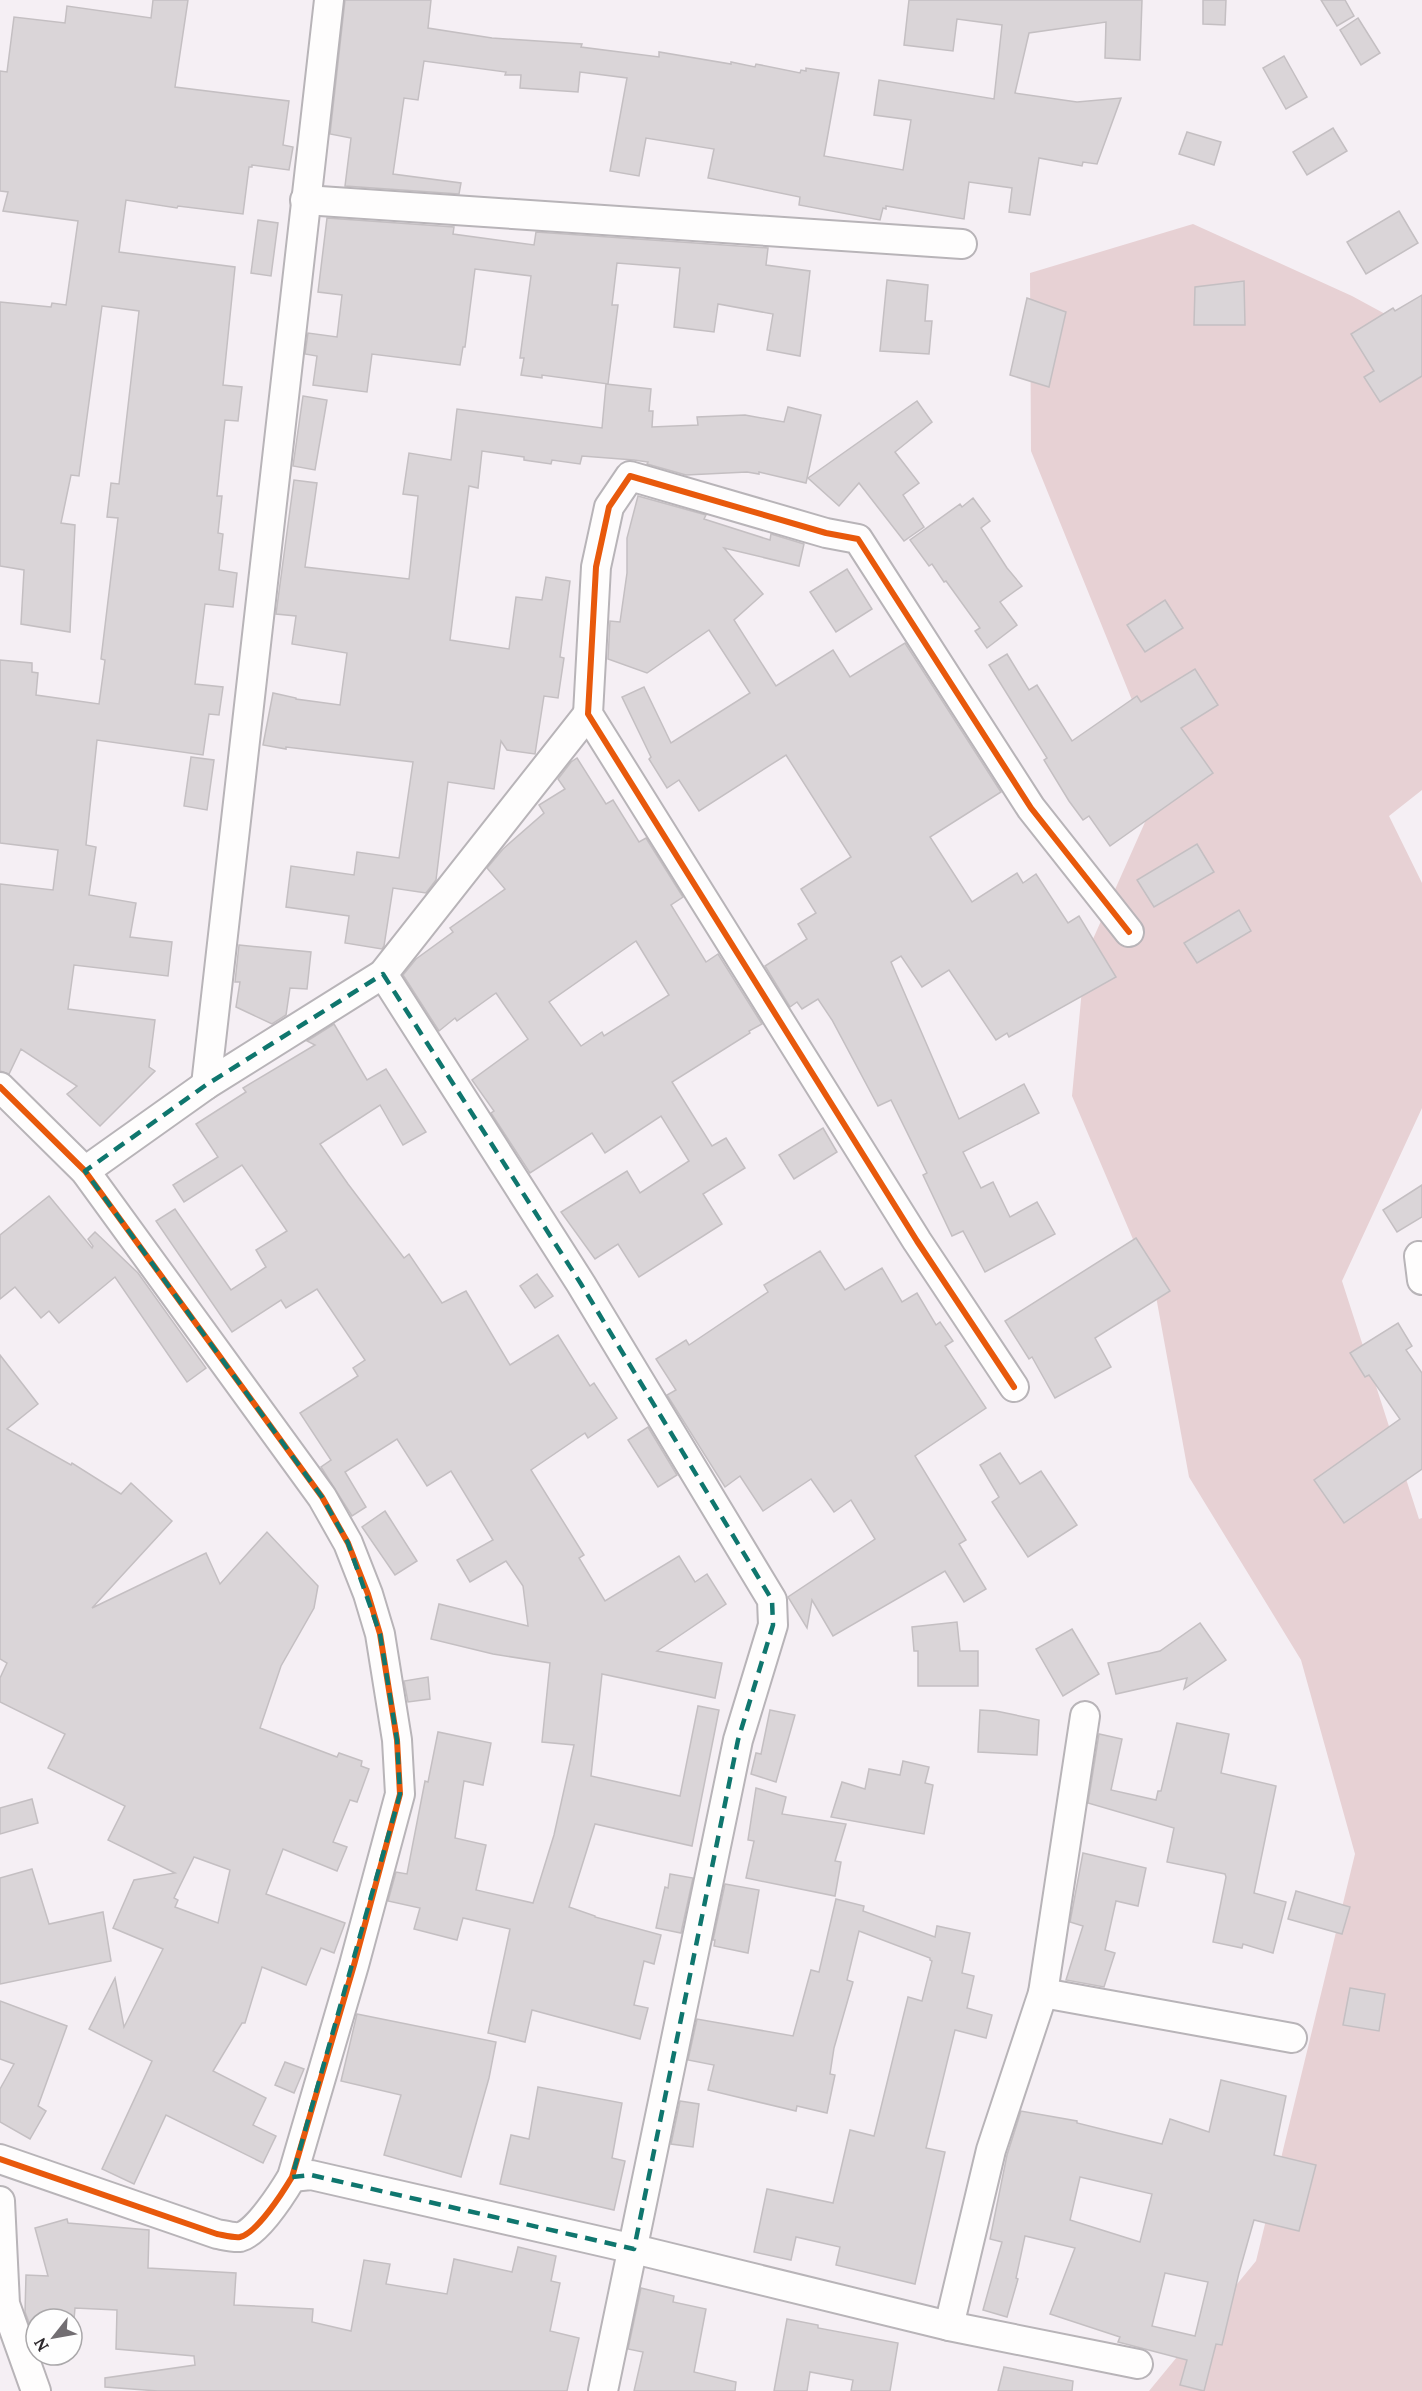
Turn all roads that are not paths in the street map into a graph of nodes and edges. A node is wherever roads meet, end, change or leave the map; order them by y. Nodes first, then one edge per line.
1 (329, 0) edge
2 (305, 200) junction
3 (962, 244) dead end
4 (588, 714) junction
5 (1129, 932) dead end
6 (382, 974) junction
7 (206, 1085) junction
8 (0, 1087) edge
9 (85, 1172) junction
10 (1014, 1387) dead end
11 (1085, 1716) dead end
12 (1043, 1993) junction
13 (1292, 2038) dead end
14 (0, 2159) edge
15 (292, 2177) junction
16 (0, 2201) edge
17 (634, 2249) junction
18 (949, 2326) junction
19 (1138, 2364) dead end
20 (36, 2391) edge
21 (603, 2391) edge

1 - 2 street
2 - 3 street
2 - 7 street
4 - 5 street
4 - 6 street
4 - 10 street
6 - 7 street
6 - 17 street
7 - 9 street
8 - 9 street
9 - 15 street
11 - 12 street
12 - 13 street
12 - 18 street
14 - 15 street
15 - 17 street
16 - 20 street
17 - 18 street
17 - 21 street
18 - 19 street

